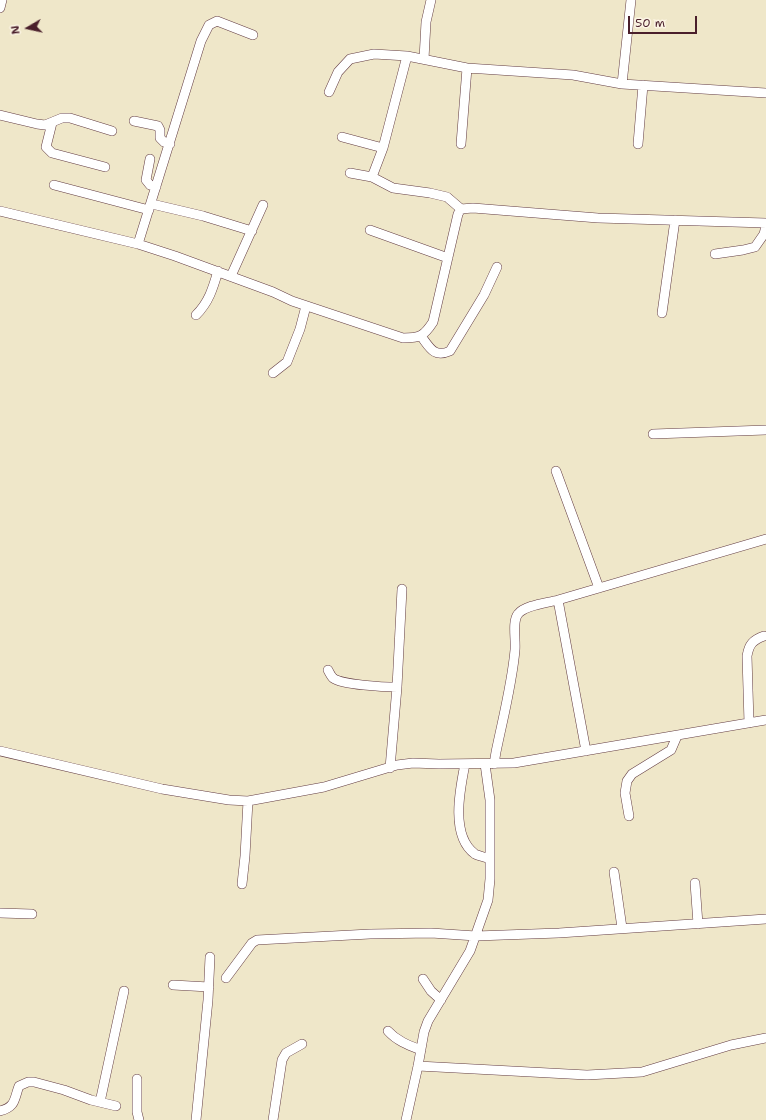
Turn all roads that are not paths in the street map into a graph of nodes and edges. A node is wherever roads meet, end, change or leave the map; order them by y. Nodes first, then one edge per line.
1 (2, 0) edge
2 (431, 0) edge
3 (631, 0) edge
4 (0, 8) edge
5 (254, 35) dead end
6 (407, 56) junction
7 (424, 60) junction
8 (467, 68) junction
9 (622, 84) junction
10 (643, 85) junction
11 (329, 92) dead end
12 (766, 93) edge
13 (0, 115) edge
14 (134, 121) dead end
15 (52, 123) junction
16 (112, 131) dead end
17 (342, 137) dead end
18 (170, 144) junction
19 (461, 144) dead end
20 (638, 144) dead end
21 (383, 148) junction
22 (150, 159) dead end
23 (105, 167) dead end
24 (350, 173) dead end
25 (372, 177) junction
26 (54, 185) dead end
27 (156, 187) junction
28 (263, 205) dead end
29 (150, 207) junction
30 (462, 209) junction
31 (0, 211) edge
32 (675, 220) junction
33 (766, 224) edge
34 (370, 230) dead end
35 (252, 231) junction
36 (138, 244) junction
37 (715, 254) dead end
38 (448, 258) junction
39 (497, 267) dead end
40 (218, 271) junction
41 (231, 276) junction
42 (306, 306) junction
43 (662, 313) dead end
44 (196, 315) dead end
45 (421, 336) junction
46 (273, 373) dead end
47 (766, 430) edge
48 (653, 434) dead end
49 (556, 471) dead end
50 (766, 539) edge
51 (599, 588) junction
52 (402, 589) dead end
53 (558, 600) junction
54 (764, 636) dead end
55 (328, 670) dead end
56 (397, 687) junction
57 (766, 720) edge
58 (749, 723) junction
59 (677, 736) junction
60 (0, 751) edge
61 (586, 751) junction
62 (465, 764) junction
63 (490, 764) junction
64 (390, 768) junction
65 (248, 801) junction
66 (628, 816) dead end
67 (490, 858) junction
68 (614, 872) dead end
69 (695, 883) dead end
70 (242, 884) dead end
71 (0, 913) edge
72 (32, 914) dead end
73 (766, 919) edge
74 (698, 924) junction
75 (622, 928) junction
76 (476, 936) junction
77 (210, 957) dead end
78 (226, 978) dead end
79 (423, 979) dead end
80 (173, 985) dead end
81 (209, 987) junction
82 (124, 991) dead end
83 (441, 1000) junction
84 (388, 1031) dead end
85 (766, 1038) edge
86 (302, 1044) dead end
87 (421, 1050) junction
88 (418, 1066) junction
89 (137, 1079) dead end
90 (100, 1102) junction
91 (116, 1106) dead end
92 (1, 1112) edge
93 (139, 1120) edge
94 (196, 1120) edge
95 (273, 1120) edge
96 (406, 1120) edge

1 - 4 street
2 - 7 street
3 - 9 street
5 - 18 street
6 - 7 street
6 - 11 street
6 - 21 street
7 - 8 street
8 - 9 street
8 - 19 street
9 - 10 street
10 - 12 street
10 - 20 street
13 - 15 street
14 - 18 street
15 - 16 street
15 - 23 street
17 - 21 street
18 - 27 street
21 - 25 street
22 - 27 street
24 - 25 street
25 - 30 street
26 - 29 street
27 - 29 street
28 - 35 street
29 - 35 street
29 - 36 street
30 - 32 street
30 - 38 street
31 - 36 street
32 - 33 street
32 - 43 street
33 - 37 street
34 - 38 street
35 - 41 street
36 - 40 street
38 - 45 street
39 - 45 street
40 - 41 street
40 - 44 street
41 - 42 street
42 - 45 street
42 - 46 street
47 - 48 street
49 - 51 street
50 - 51 street
51 - 53 street
52 - 56 street
53 - 61 street
53 - 63 street
54 - 58 street
55 - 56 street
56 - 64 street
57 - 58 street
58 - 59 street
59 - 61 street
59 - 66 street
60 - 65 street
61 - 63 street
62 - 63 street
62 - 64 street
62 - 67 street
63 - 67 street
64 - 65 street
65 - 70 street
67 - 76 street
68 - 75 street
69 - 74 street
71 - 72 street
73 - 74 street
74 - 75 street
75 - 76 street
76 - 78 street
76 - 83 street
77 - 81 street
79 - 83 street
80 - 81 street
81 - 94 street
82 - 90 street
83 - 87 street
84 - 87 street
85 - 88 street
86 - 95 street
87 - 88 street
88 - 96 street
89 - 93 street
90 - 91 street
90 - 92 street

